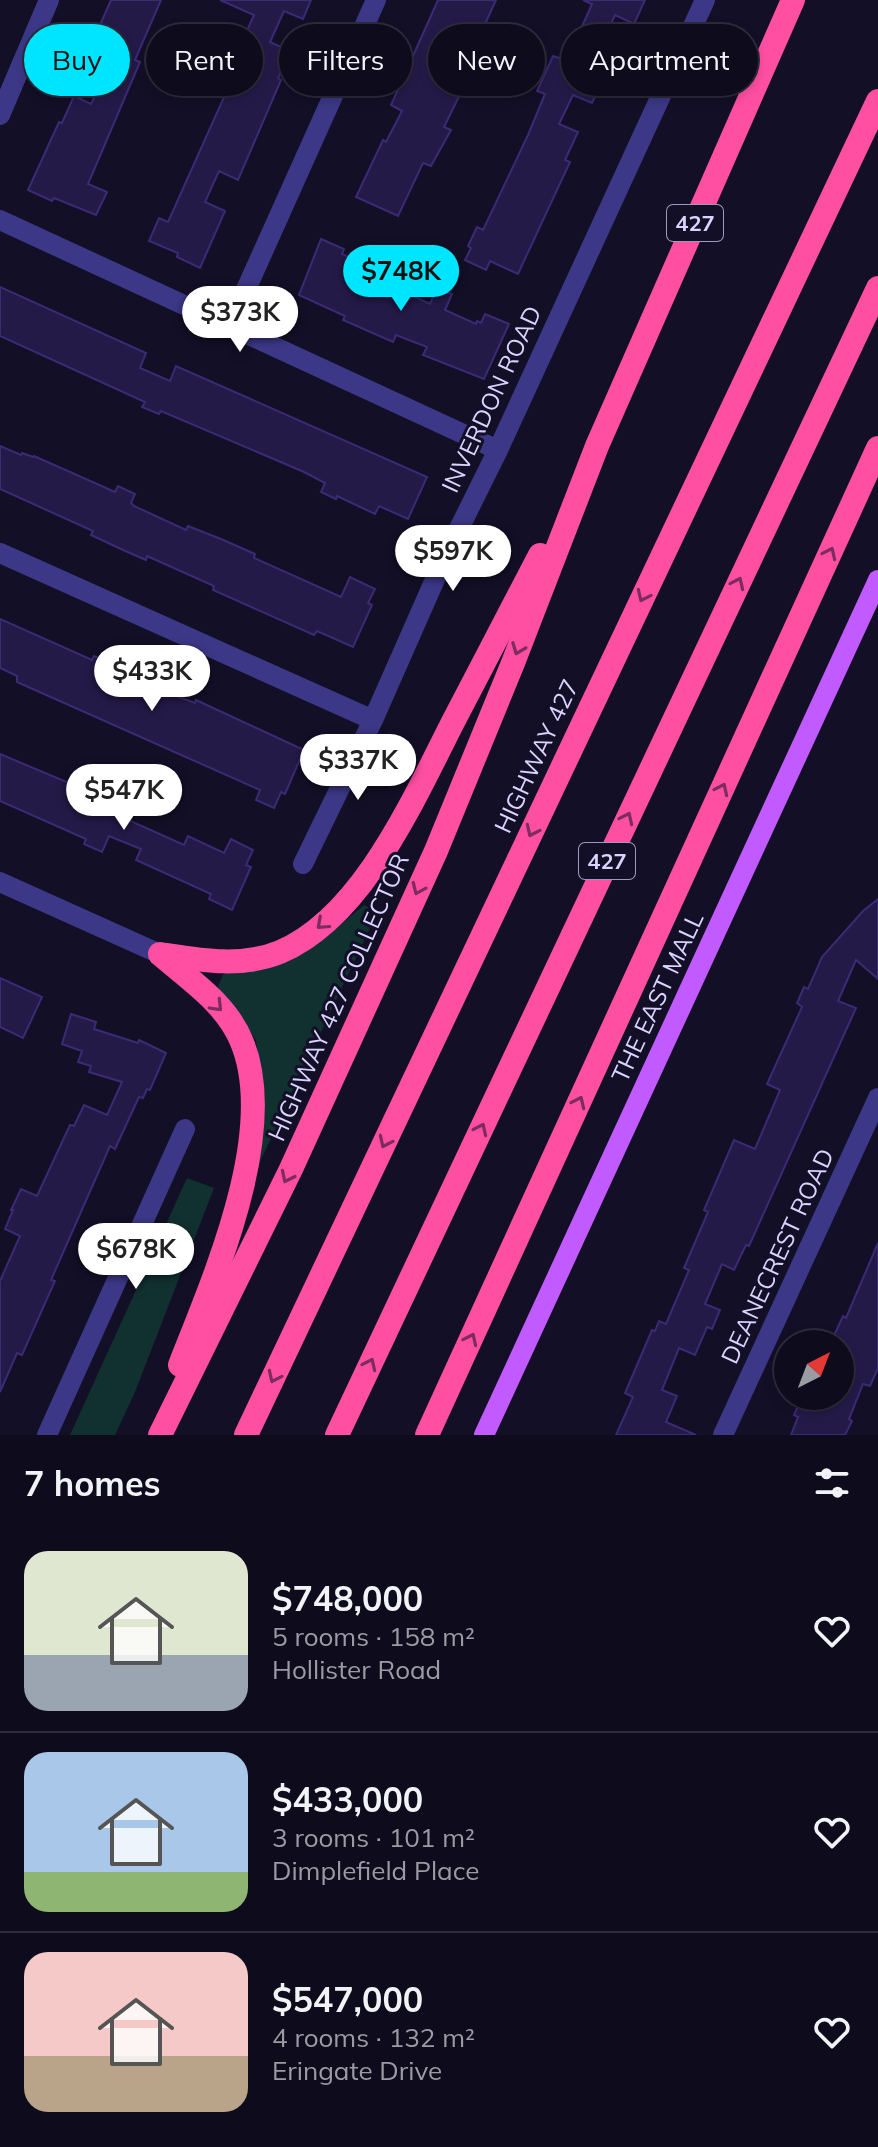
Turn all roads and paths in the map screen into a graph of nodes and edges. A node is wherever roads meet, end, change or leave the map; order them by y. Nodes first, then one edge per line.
1 (49, 0) edge
2 (376, 0) edge
3 (705, 0) edge
4 (793, 0) edge
5 (878, 101) edge
6 (0, 115) edge
7 (0, 220) edge
8 (878, 288) edge
9 (230, 325) junction
10 (597, 446) junction
11 (878, 448) edge
12 (498, 450) junction
13 (0, 553) edge
14 (878, 580) edge
15 (373, 720) junction
16 (303, 864) dead end
17 (0, 882) edge
18 (160, 954) junction
19 (878, 1098) edge
20 (185, 1129) dead end
21 (47, 1435) edge
22 (152, 1435) edge
23 (160, 1435) edge
24 (246, 1435) edge
25 (337, 1435) edge
26 (427, 1435) edge
27 (484, 1435) edge
28 (723, 1435) edge

1 - 6 street
2 - 9 street
3 - 12 street, INVERDON ROAD
4 - 10 highway, HIGHWAY 427 COLLECTOR / 427
5 -> 24 highway, HIGHWAY 427
7 - 9 street
25 -> 8 highway, 427
9 - 12 street
10 -> 18 highway
10 -> 23 highway, HIGHWAY 427 COLLECTOR / 427
26 -> 11 highway
12 - 15 street, INVERDON ROAD
13 - 15 street
14 - 27 main road, THE EAST MALL
15 - 16 street, INVERDON ROAD
17 - 18 street
18 -> 22 highway
19 - 28 street, DEANECREST ROAD
20 - 21 street

